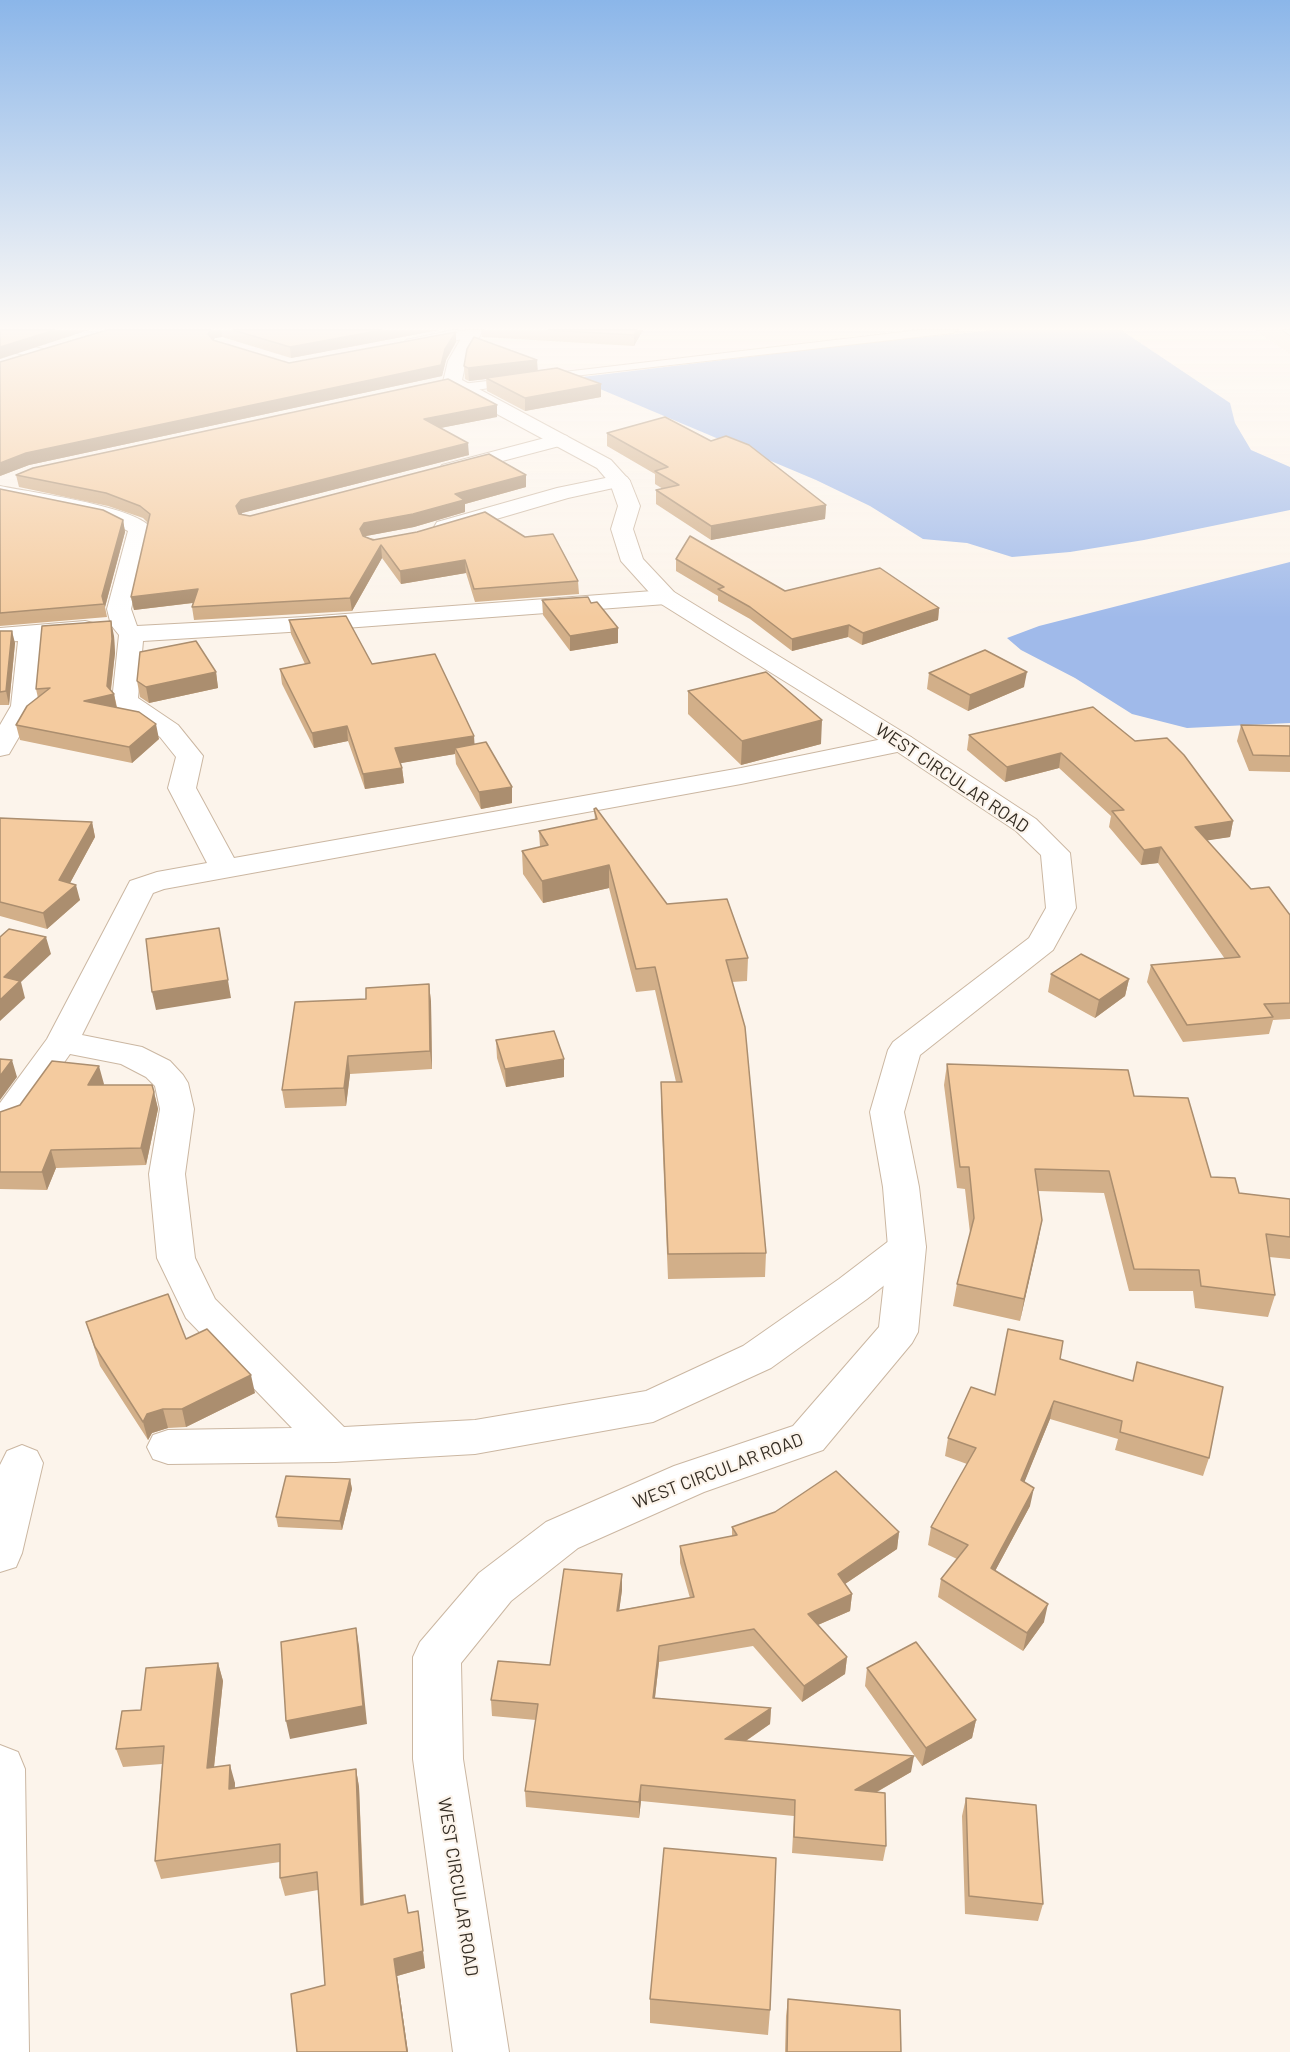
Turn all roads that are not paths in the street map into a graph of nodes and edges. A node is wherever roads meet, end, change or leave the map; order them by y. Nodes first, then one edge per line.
1 (530, 426) edge
2 (560, 440) junction
3 (434, 472) edge
4 (620, 481) junction
5 (2, 483) edge
6 (429, 532) edge
7 (666, 597) junction
8 (127, 629) junction
9 (31, 634) junction
10 (0, 635) edge
11 (902, 743) junction
12 (0, 748) edge
13 (224, 868) junction
14 (62, 1042) junction
15 (0, 1118) edge
16 (907, 1247) junction
17 (335, 1444) junction
18 (168, 1447) dead end
19 (22, 1463) dead end
20 (0, 1553) edge
21 (0, 1769) edge
22 (1, 2052) edge
23 (481, 2052) edge

1 - 2 street
2 - 3 street
2 - 4 street
4 - 6 street
4 - 7 street, WEST CIRCULAR ROAD
5 - 8 street
7 - 8 street
7 - 11 street, WEST CIRCULAR ROAD
8 - 9 street
8 - 13 street
9 - 10 street
9 - 12 street
11 - 13 street
11 - 16 street, WEST CIRCULAR ROAD
13 - 14 street
14 - 15 street
14 - 17 street
16 - 17 street
16 - 23 street, WEST CIRCULAR ROAD
17 - 18 street
19 - 20 street
21 - 22 street

